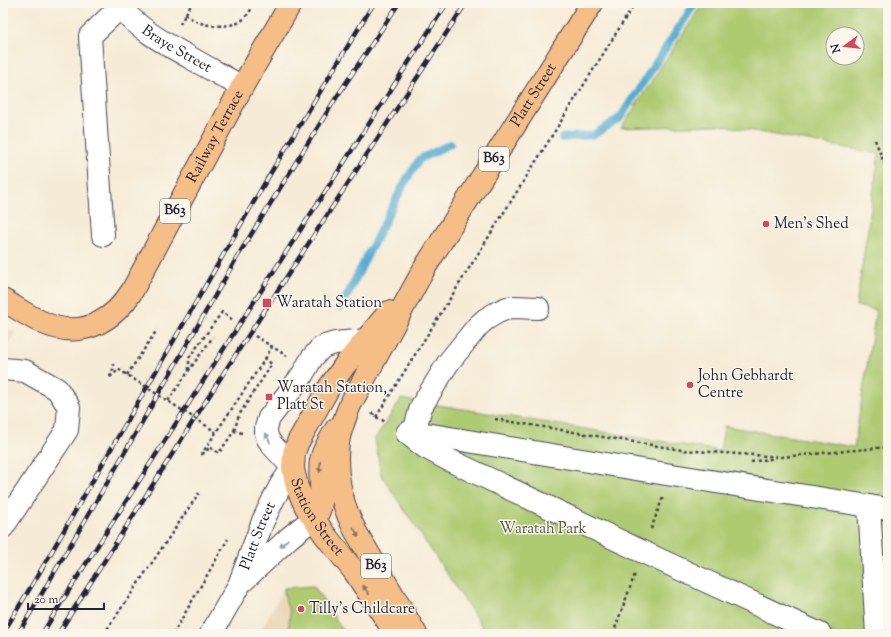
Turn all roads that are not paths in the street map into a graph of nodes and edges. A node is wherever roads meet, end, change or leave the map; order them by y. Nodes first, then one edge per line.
1 (291, 3) edge
2 (592, 3) edge
3 (118, 5) edge
4 (242, 87) junction
5 (103, 235) dead end
6 (424, 269) junction
7 (3, 300) edge
8 (538, 308) dead end
9 (367, 340) junction
10 (3, 369) edge
11 (328, 389) joint
12 (351, 404) junction
13 (403, 429) dead end
14 (293, 468) junction
15 (878, 508) edge
16 (314, 518) junction
17 (3, 527) edge
18 (239, 585) junction
19 (211, 634) edge
20 (396, 634) edge
21 (416, 634) edge
22 (820, 634) edge
23 (877, 634) edge

1 - 4 main road, Railway Terrace / B63
2 - 6 main road, Platt Street / B63
3 - 4 street, Braye Street
3 - 5 street
4 - 7 main road, Railway Terrace / B63
6 - 9 main road, Platt Street / B63
6 - 12 main road, Platt Street / B63
8 - 15 street
9 - 11 main road, Platt Street / B63
14 -> 9 street
10 - 17 street
11 - 14 main road, Station Street / B63
12 -> 16 main road
12 -> 21 main road, Station Street / B63
13 - 22 street
14 - 16 main road, Station Street / B63
14 - 18 street, Platt Street
15 - 23 street
16 -> 18 street, Platt Street
20 -> 16 main road, Station Street / B63
18 - 19 street, Platt Street

